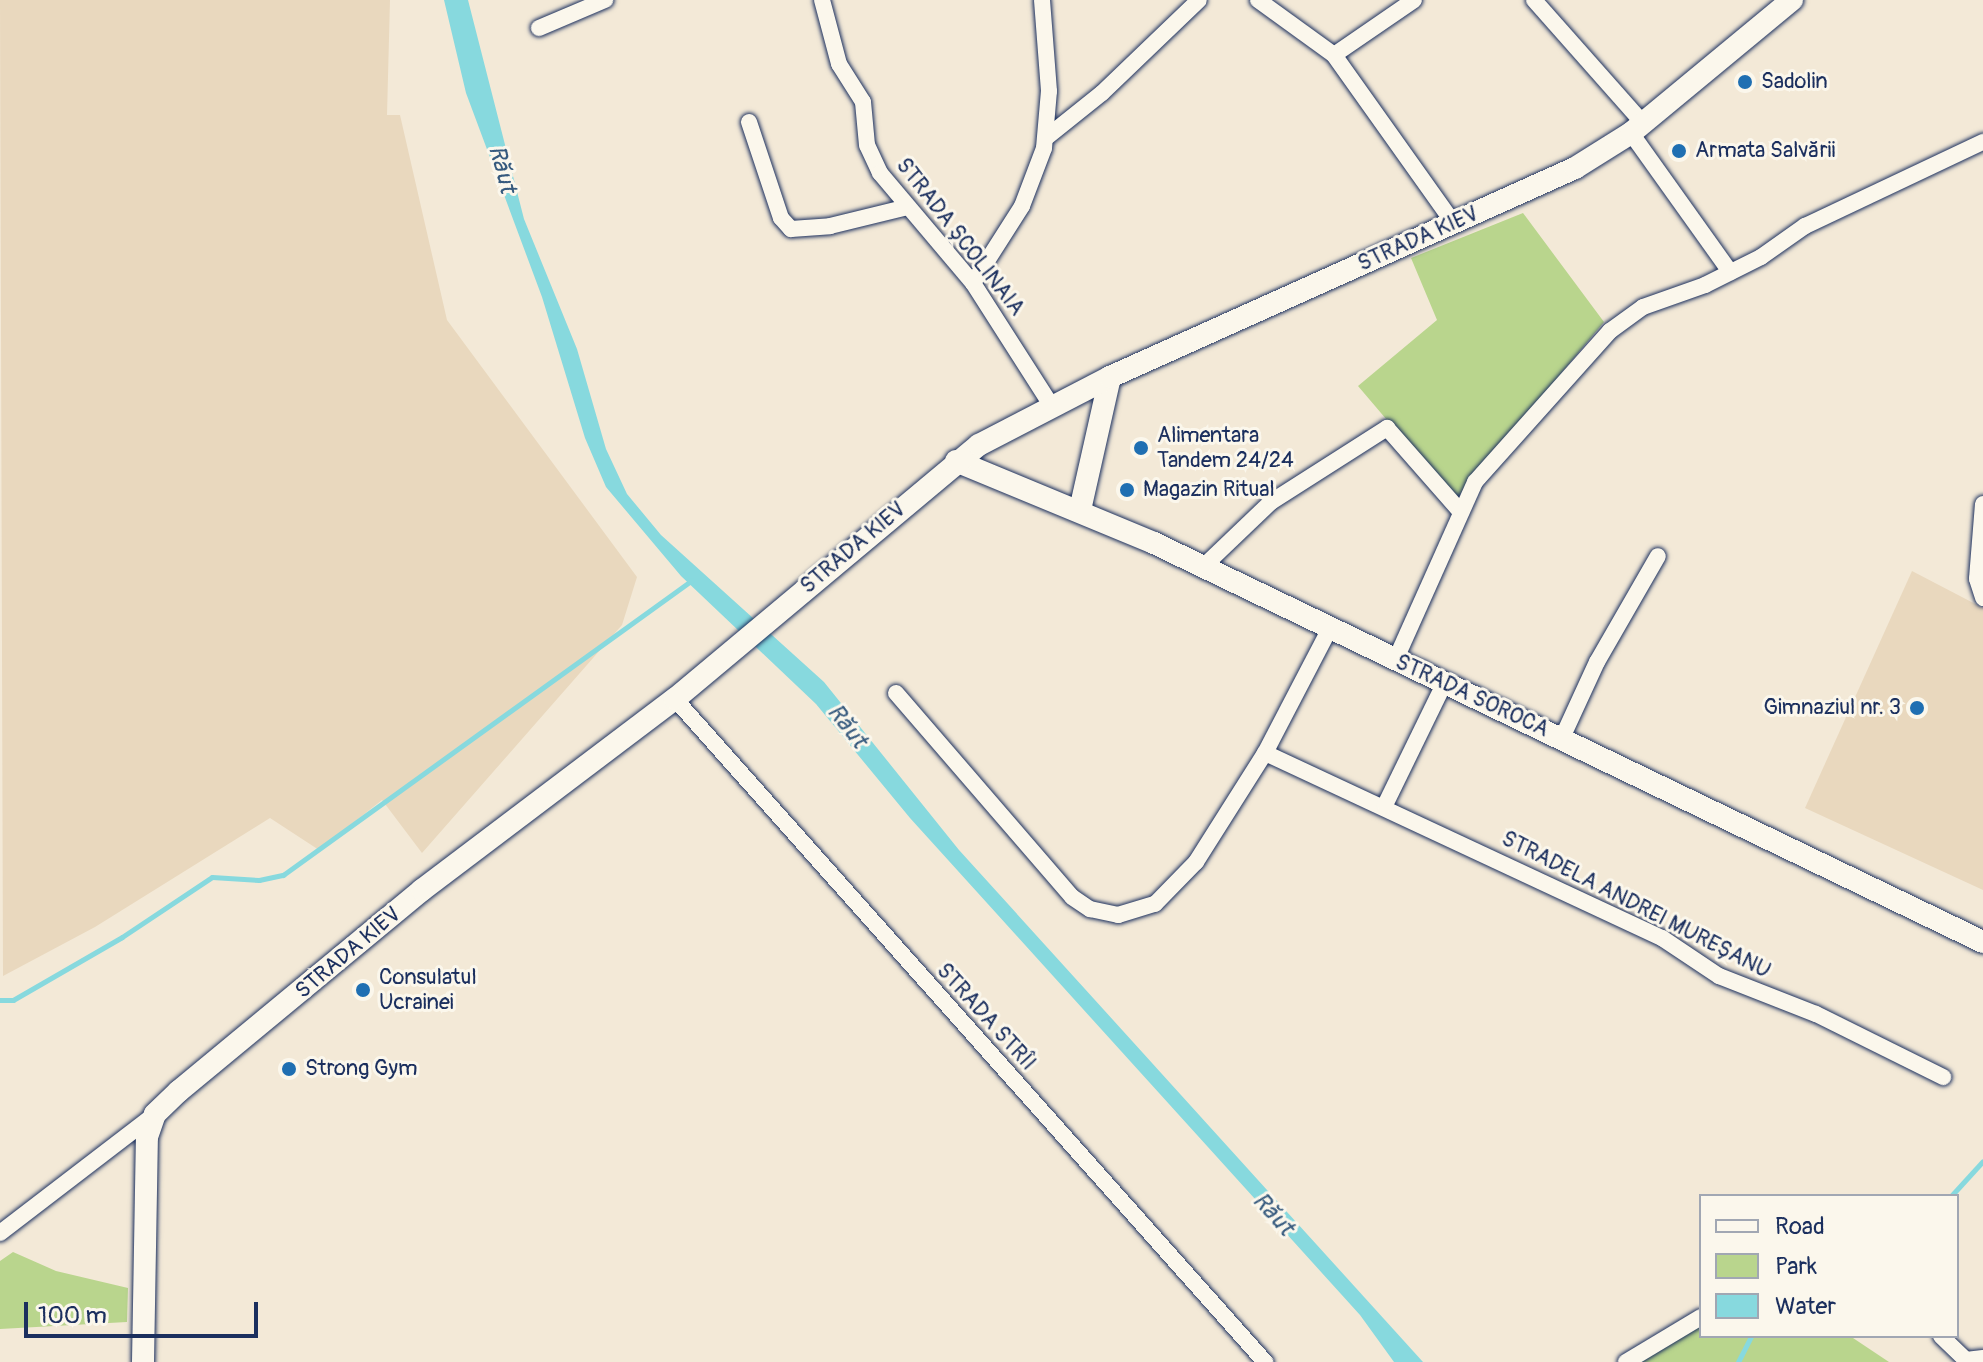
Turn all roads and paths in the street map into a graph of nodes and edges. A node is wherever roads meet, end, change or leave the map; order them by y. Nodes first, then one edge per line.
1 (605, 0) edge
2 (822, 0) edge
3 (1042, 0) edge
4 (1199, 0) edge
5 (1258, 0) edge
6 (1414, 0) edge
7 (1534, 0) edge
8 (1783, 3) edge
9 (539, 28) dead end
10 (1334, 55) junction
11 (749, 122) dead end
12 (1637, 128) junction
13 (1047, 137) junction
14 (1983, 142) edge
15 (908, 207) junction
16 (1454, 224) junction
17 (1730, 272) junction
18 (973, 283) junction
19 (1110, 377) junction
20 (1051, 405) junction
21 (956, 461) junction
22 (1983, 504) edge
23 (1080, 510) junction
24 (1460, 511) junction
25 (1658, 556) dead end
26 (1203, 567) junction
27 (1983, 598) edge
28 (1329, 630) junction
29 (1395, 661) junction
30 (1444, 684) junction
31 (896, 693) dead end
32 (675, 699) junction
33 (1562, 738) junction
34 (1265, 753) junction
35 (1385, 805) junction
36 (1983, 942) edge
37 (1943, 1077) dead end
38 (155, 1114) junction
39 (0, 1233) edge
40 (1699, 1318) edge
41 (1943, 1338) edge
42 (1983, 1358) edge
43 (143, 1362) edge
44 (1265, 1362) edge
45 (1626, 1362) edge

1 - 9 street
2 - 15 street, STRADA ȘCOLINAIA
3 - 13 street
4 - 13 street
5 - 10 street
6 - 10 street
7 - 12 street
8 - 12 main road, STRADA KIEV
10 - 16 street
11 - 15 street
12 - 16 main road, STRADA KIEV
12 - 17 street
13 - 18 street
14 - 17 street
15 - 18 street, STRADA ȘCOLINAIA
16 - 19 main road, STRADA KIEV
17 - 24 street
18 - 20 street, STRADA ȘCOLINAIA
19 - 20 main road, STRADA KIEV
19 - 23 main road
20 - 21 main road, STRADA KIEV
21 - 23 main road, STRADA SOROCA
21 - 32 main road, STRADA KIEV
22 - 27 street
23 - 26 main road, STRADA SOROCA
24 - 26 street
24 - 29 street
25 - 33 street
26 - 28 main road, STRADA SOROCA
28 - 29 main road, STRADA SOROCA
28 - 34 street
29 - 30 main road, STRADA SOROCA
30 - 33 main road, STRADA SOROCA
30 - 35 street
31 - 34 street
32 - 38 main road, STRADA KIEV
32 - 44 street, STRADA STRÎI
33 - 36 main road, STRADA SOROCA
34 - 35 street, STRADELA ANDREI MUREȘANU
35 - 37 street, STRADELA ANDREI MUREȘANU
38 - 39 street, STRADA KIEV
38 - 43 main road
40 - 45 street
41 - 42 street

